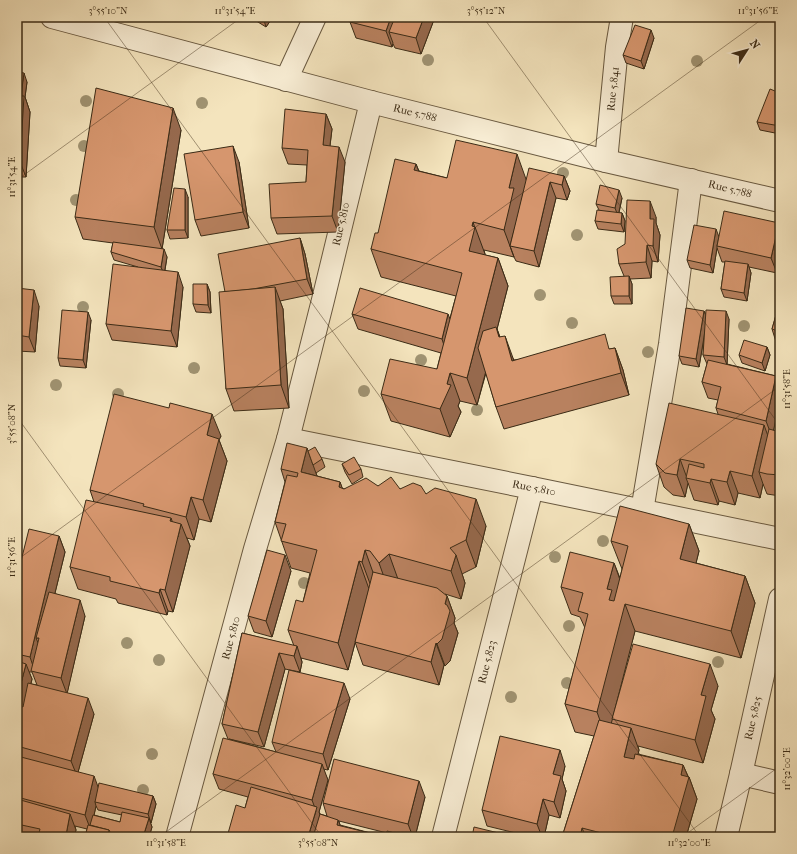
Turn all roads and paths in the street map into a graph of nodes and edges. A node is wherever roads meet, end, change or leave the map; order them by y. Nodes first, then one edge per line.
1 (52, 17) edge
2 (315, 17) edge
3 (622, 17) edge
4 (286, 80) junction
5 (371, 102) junction
6 (606, 161) junction
7 (691, 180) junction
8 (780, 201) edge
9 (288, 439) junction
10 (532, 488) junction
11 (642, 510) junction
12 (780, 539) edge
13 (780, 599) edge
14 (741, 774) junction
15 (780, 783) edge
16 (177, 837) edge
17 (443, 837) edge
18 (726, 837) edge

1 - 4 street, Rue 5.788
2 - 4 street
3 - 6 street, Rue 5.841
4 - 5 street, Rue 5.788
5 - 6 street, Rue 5.788
5 - 9 street, Rue 5.810
6 - 7 street, Rue 5.788
7 - 8 street, Rue 5.788
7 - 11 street
9 - 10 street, Rue 5.810
9 - 16 street, Rue 5.810
10 - 11 street, Rue 5.810
10 - 17 street, Rue 5.823
11 - 12 street, Rue 5.810
13 - 14 street, Rue 5.825
14 - 15 street
14 - 18 street, Rue 5.825

